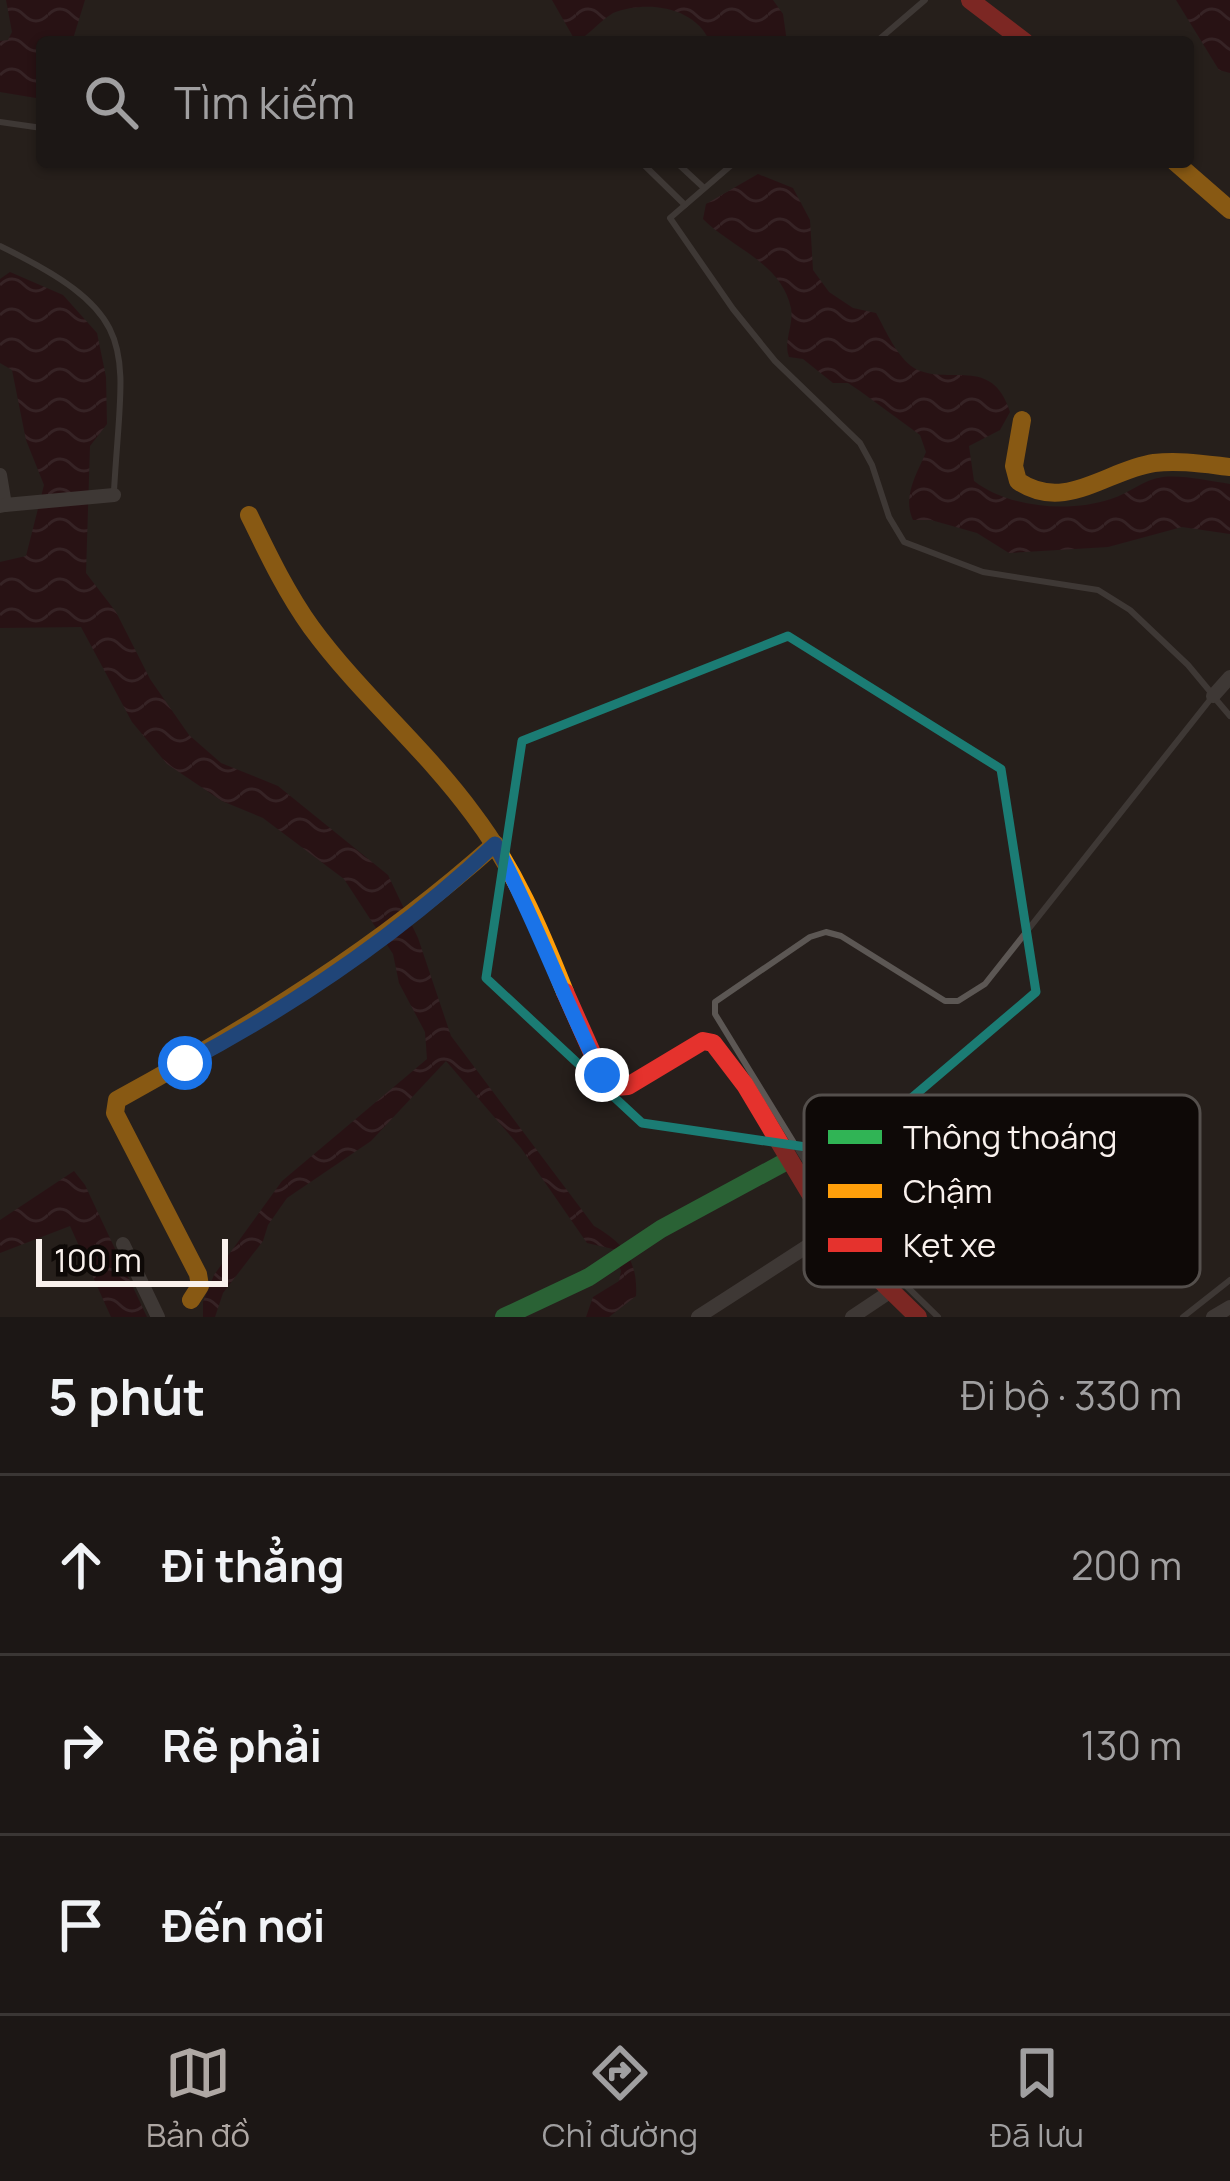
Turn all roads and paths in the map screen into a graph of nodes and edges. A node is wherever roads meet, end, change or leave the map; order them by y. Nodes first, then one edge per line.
1 (925, 0) edge
2 (970, 0) edge
3 (883, 36) edge
4 (1017, 36) edge
5 (0, 122) edge
6 (36, 127) edge
7 (647, 168) edge
8 (682, 168) edge
9 (728, 168) edge
10 (1182, 168) edge
11 (704, 188) junction
12 (685, 205) junction
13 (1230, 210) edge
14 (0, 246) edge
15 (1022, 420) dead end
16 (1230, 466) edge
17 (0, 475) edge
18 (114, 495) joint
19 (3, 506) edge
20 (250, 514) dead end
21 (1230, 677) edge
22 (1213, 696) junction
23 (1230, 716) edge
24 (495, 844) junction
25 (804, 1159) edge
26 (785, 1162) junction
27 (804, 1191) edge
28 (123, 1244) dead end
29 (804, 1249) edge
30 (1230, 1280) edge
31 (887, 1287) edge
32 (907, 1287) edge
33 (891, 1291) junction
34 (191, 1300) dead end
35 (1230, 1307) edge
36 (158, 1317) edge
37 (504, 1317) edge
38 (698, 1317) edge
39 (852, 1317) edge
40 (918, 1317) edge
41 (938, 1317) edge
42 (1183, 1317) edge
43 (1213, 1317) edge

1 - 3 lane
2 - 4 street
5 - 6 lane
7 - 12 lane
8 - 11 lane
9 - 11 lane
10 - 13 street
11 - 12 lane
12 - 22 lane
14 - 18 lane
15 - 16 street
17 - 19 street
18 - 19 street
20 - 24 street
21 - 22 street
22 - 23 lane
22 - 25 lane
24 - 26 street
24 - 34 street
26 - 27 street
26 - 37 street
28 - 36 street
29 - 38 street
30 - 42 lane
31 - 33 street
32 - 41 lane
33 - 39 street
33 - 40 street
35 - 43 street

